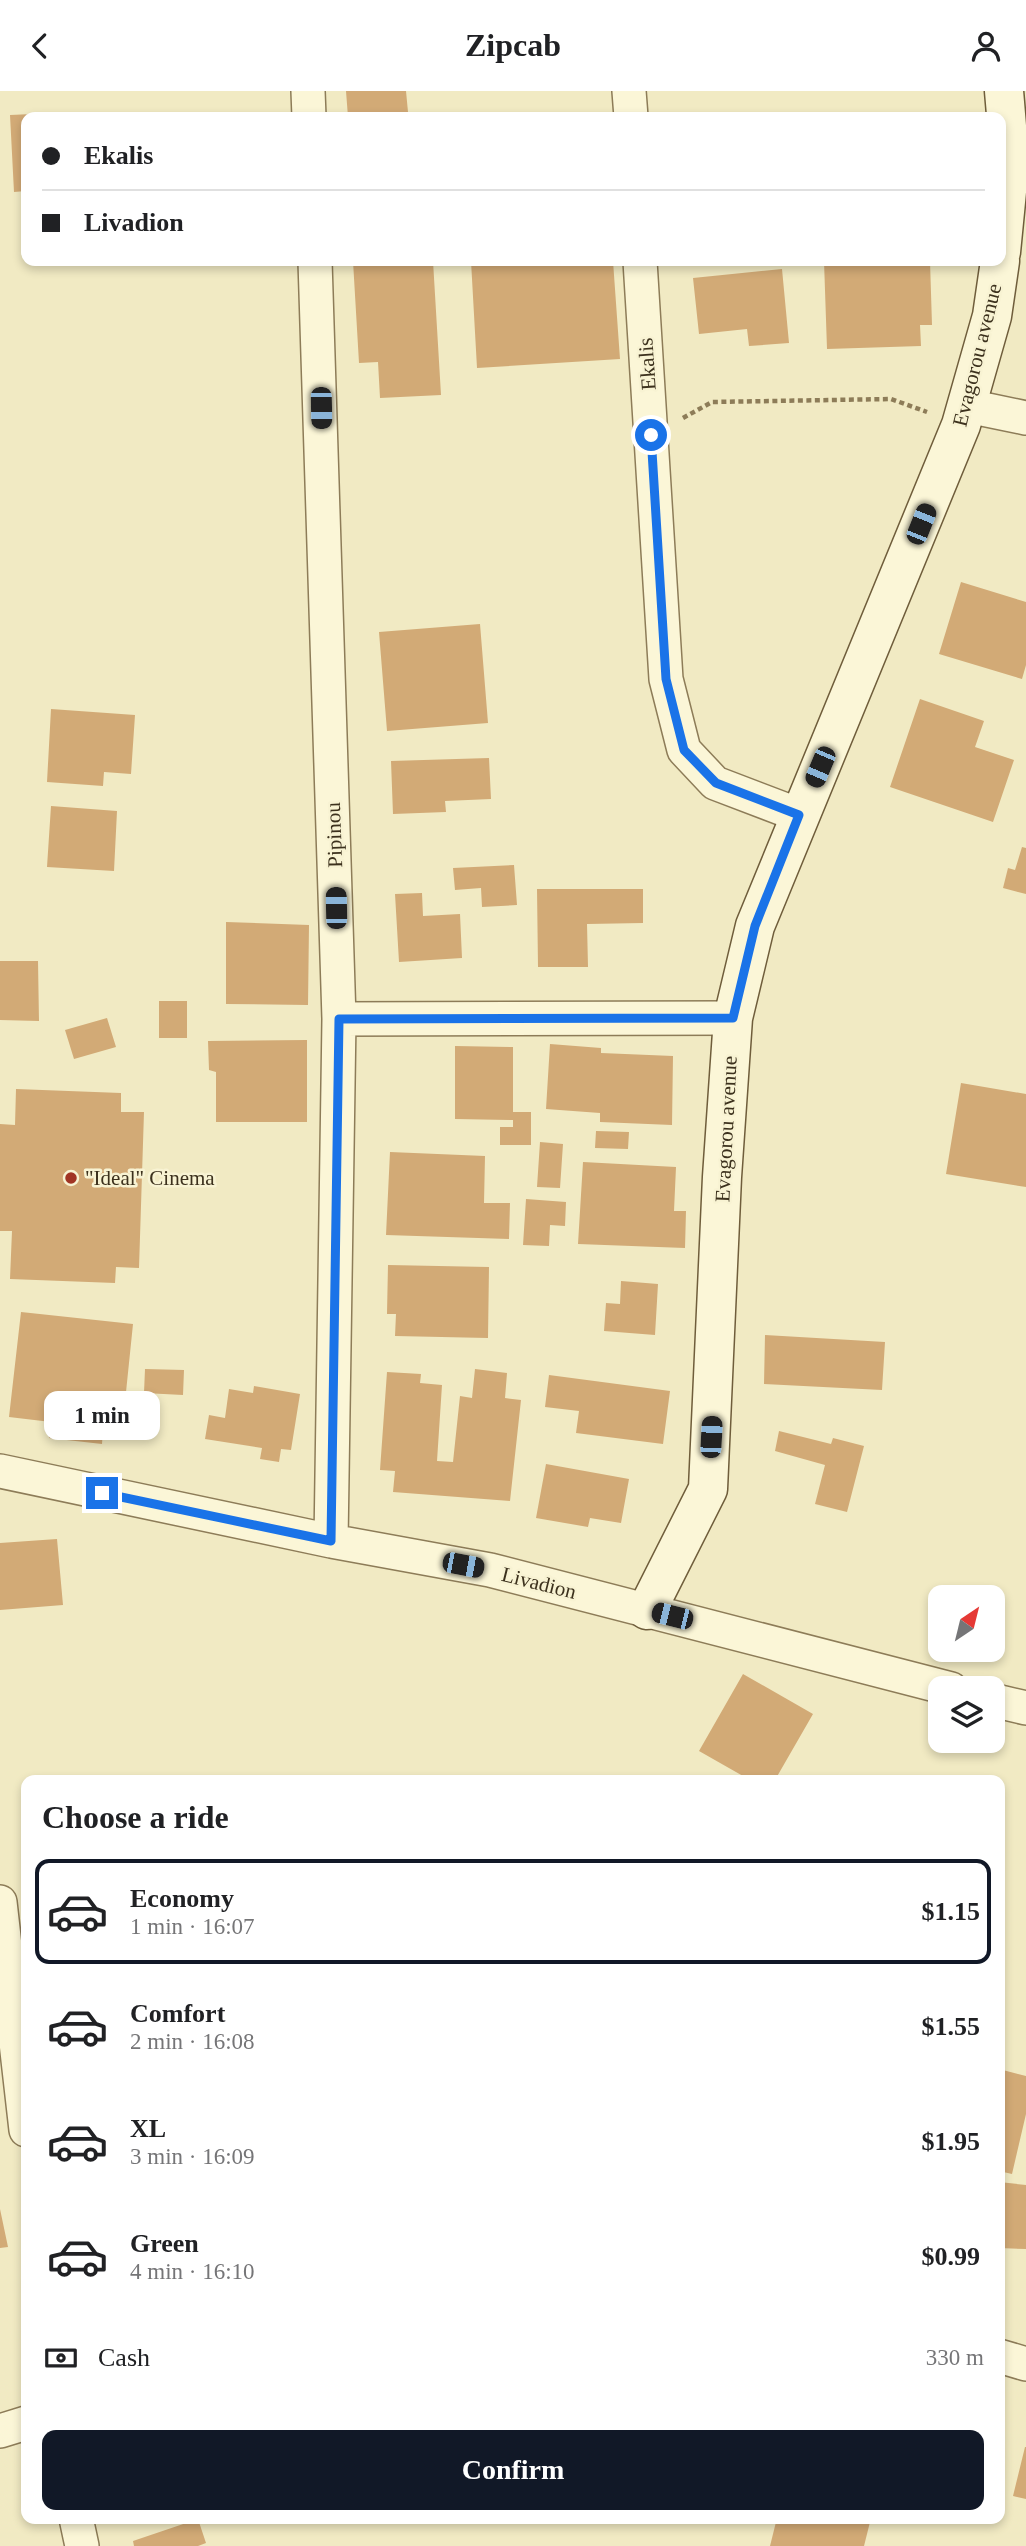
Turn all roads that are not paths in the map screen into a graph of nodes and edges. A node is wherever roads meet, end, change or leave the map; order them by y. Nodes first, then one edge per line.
1 (308, 91) edge
2 (629, 91) edge
3 (1004, 91) edge
4 (309, 112) edge
5 (631, 112) edge
6 (1006, 112) edge
7 (1006, 114) edge
8 (1006, 201) edge
9 (315, 266) edge
10 (640, 266) edge
11 (999, 266) edge
12 (965, 415) junction
13 (1026, 418) edge
14 (799, 815) junction
15 (733, 1018) junction
16 (339, 1019) junction
17 (0, 1471) edge
18 (331, 1541) junction
19 (647, 1610) junction
20 (928, 1683) edge
21 (1005, 1703) edge
22 (1026, 1708) edge
23 (0, 1902) edge
24 (21, 2086) edge
25 (1005, 2358) edge
26 (1026, 2364) edge
27 (21, 2425) edge
28 (0, 2431) edge
29 (77, 2524) edge
30 (82, 2546) edge

1 - 4 street
2 - 5 street
3 - 6 street
7 - 8 street
9 - 16 street, Pipinou
10 - 14 street, Ekalis
11 - 12 street, Evagorou avenue
12 - 13 street
12 - 14 street, Evagorou avenue
14 - 15 street, Evagorou avenue
15 - 16 street
15 - 19 street, Evagorou avenue
16 - 18 street, Pipinou
17 - 18 street, Livadion
18 - 19 street, Livadion
19 - 20 street, Livadion
21 - 22 street
23 - 24 street
25 - 26 street
27 - 28 street
29 - 30 street

